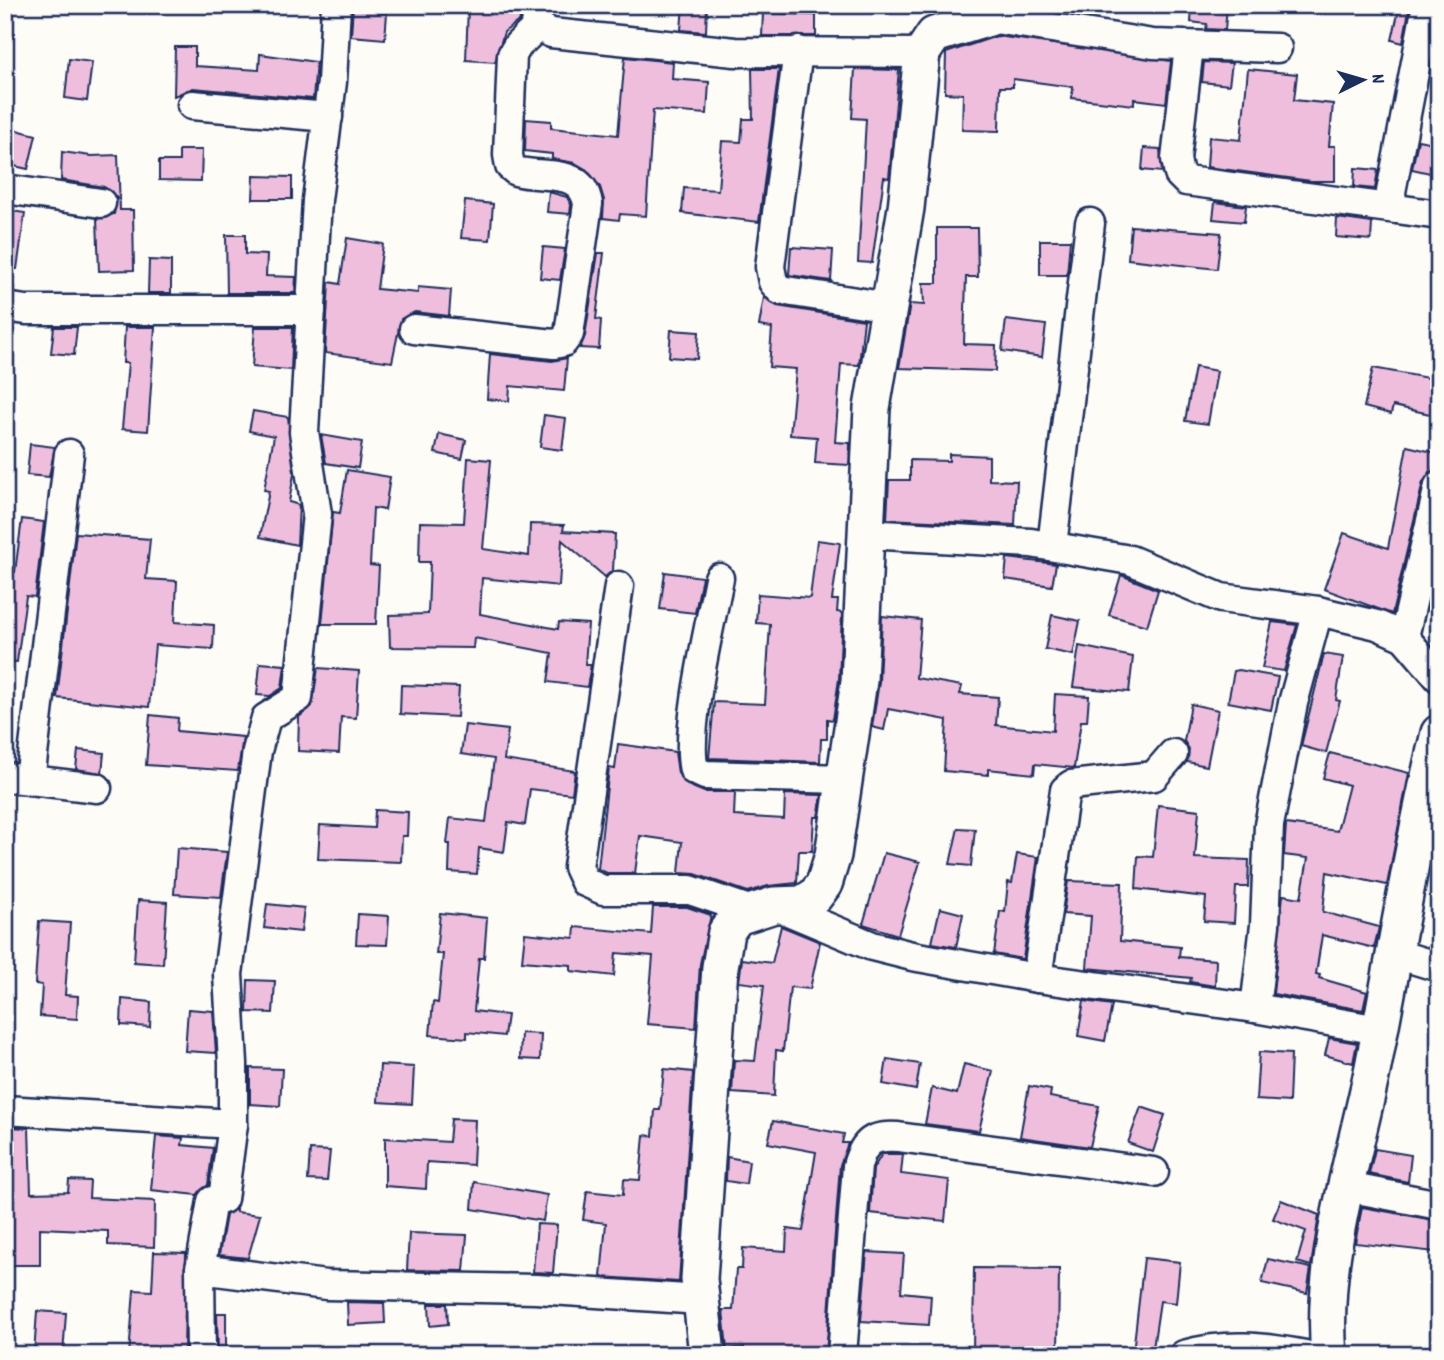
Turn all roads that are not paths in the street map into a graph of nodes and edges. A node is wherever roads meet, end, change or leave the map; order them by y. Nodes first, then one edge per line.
1 (336, 5) edge
2 (1427, 5) edge
3 (998, 12) edge
4 (536, 15) edge
5 (1189, 47) junction
6 (1277, 48) dead end
7 (799, 51) junction
8 (922, 52) junction
9 (192, 105) dead end
10 (328, 117) junction
11 (5, 189) edge
12 (101, 203) dead end
13 (1397, 209) junction
14 (1439, 215) edge
15 (1090, 223) dead end
16 (5, 307) edge
17 (889, 307) junction
18 (311, 310) junction
19 (414, 329) dead end
20 (69, 454) dead end
21 (1439, 486) edge
22 (865, 534) junction
23 (1052, 546) junction
24 (719, 578) dead end
25 (619, 586) dead end
26 (1318, 611) junction
27 (1404, 637) junction
28 (1439, 678) edge
29 (1439, 733) edge
30 (1173, 754) dead end
31 (18, 778) edge
32 (845, 779) junction
33 (97, 788) dead end
34 (1431, 800) edge
35 (763, 908) junction
36 (1393, 953) junction
37 (1439, 967) edge
38 (1037, 978) junction
39 (1255, 1007) junction
40 (1379, 1030) junction
41 (5, 1110) edge
42 (233, 1124) junction
43 (1154, 1172) dead end
44 (1347, 1187) junction
45 (1439, 1205) edge
46 (200, 1269) junction
47 (701, 1300) junction
48 (201, 1355) edge
49 (707, 1355) edge
50 (842, 1355) edge
51 (1184, 1355) edge
52 (1305, 1355) edge
53 (1329, 1355) edge

1 - 10 street
2 - 13 street
3 - 5 street
3 - 8 street
4 - 7 street
4 - 19 street
5 - 6 street
5 - 13 street
7 - 8 street
7 - 17 street
8 - 17 street
9 - 10 street
10 - 18 street
11 - 12 street
13 - 14 street
15 - 23 street
16 - 18 street
17 - 22 street
18 - 42 street
20 - 31 street
21 - 27 street
22 - 23 street
22 - 32 street
23 - 26 street
24 - 32 street
25 - 35 street
26 - 27 street
26 - 39 street
27 - 28 street
29 - 34 street
30 - 38 street
31 - 33 street
32 - 35 street
34 - 36 street
35 - 38 street
35 - 47 street
36 - 37 street
36 - 40 street
38 - 39 street
39 - 40 street
40 - 44 street
41 - 42 street
42 - 46 street
43 - 50 street
44 - 45 street
44 - 53 street
46 - 47 street
46 - 48 street
47 - 49 street
51 - 52 street

